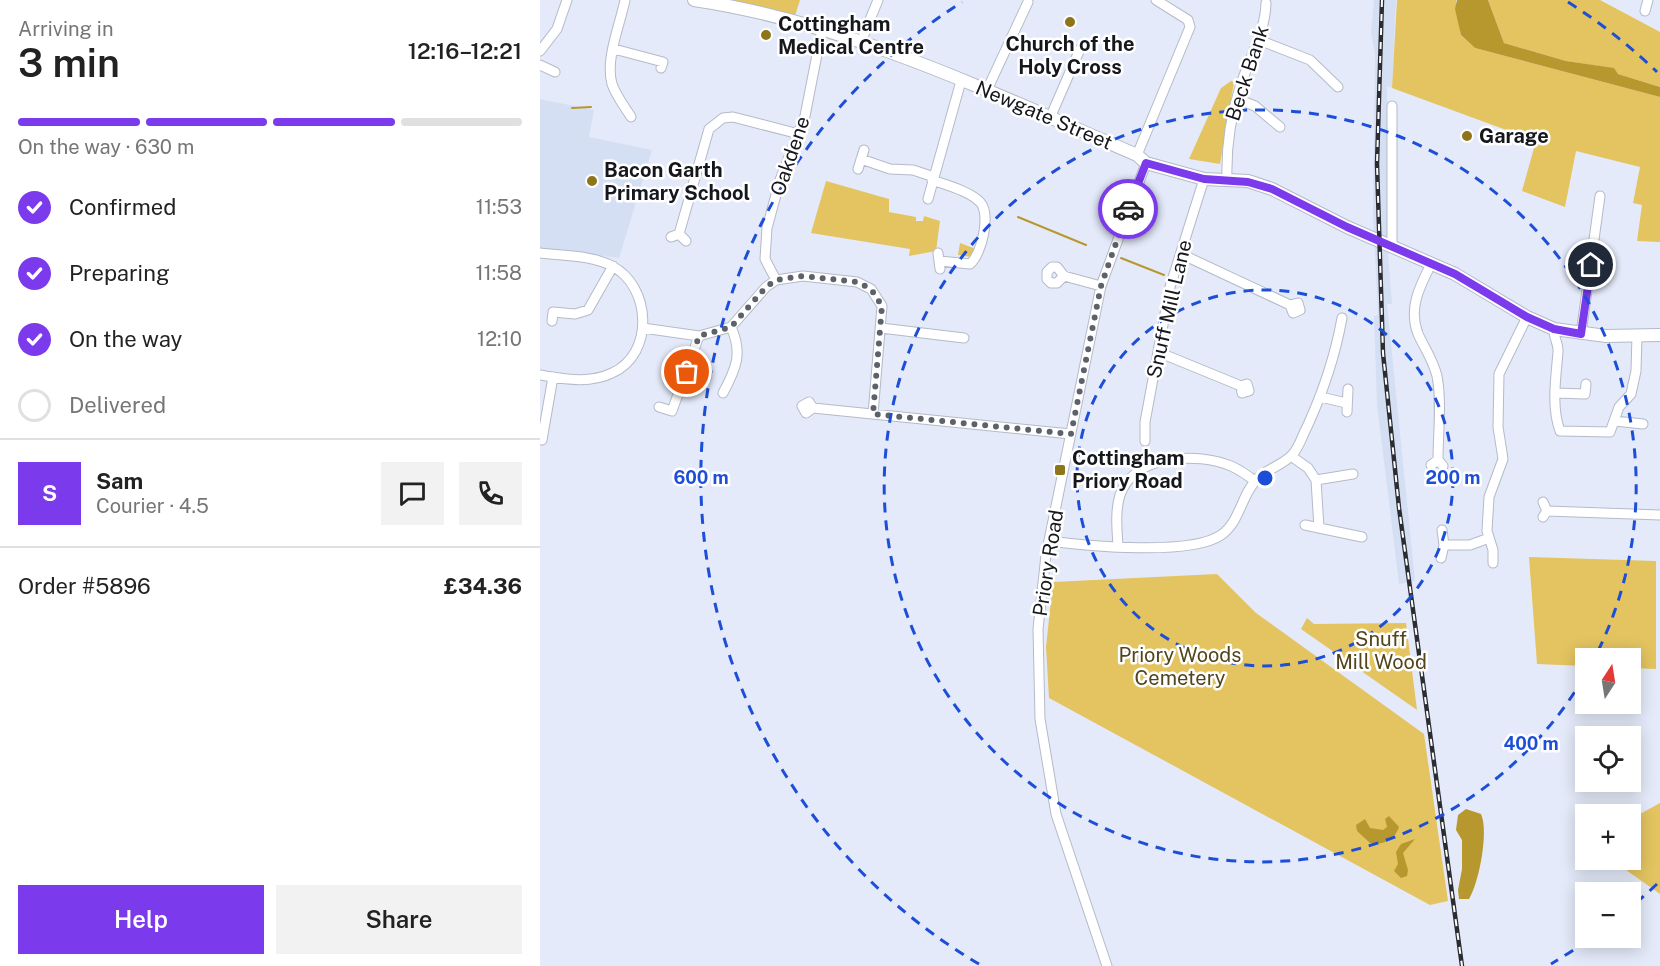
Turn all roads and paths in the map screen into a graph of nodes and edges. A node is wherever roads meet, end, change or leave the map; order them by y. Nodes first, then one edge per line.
1 (567, 0) edge
2 (625, 0) edge
3 (694, 0) edge
4 (878, 0) edge
5 (1156, 0) edge
6 (1648, 0) edge
7 (1267, 1) edge
8 (1028, 2) dead end
9 (1645, 11) dead end
10 (822, 29) junction
11 (1259, 40) junction
12 (861, 42) junction
13 (614, 49) junction
14 (1080, 49) dead end
15 (540, 51) edge
16 (661, 68) dead end
17 (961, 81) junction
18 (1338, 87) dead end
19 (987, 90) junction
20 (1237, 99) junction
21 (1392, 106) dead end
22 (630, 112) dead end
23 (1260, 113) junction
24 (1050, 118) junction
25 (1254, 123) dead end
26 (1280, 127) dead end
27 (799, 134) junction
28 (1142, 159) junction
29 (858, 169) dead end
30 (933, 178) junction
31 (1204, 179) junction
32 (1227, 180) junction
33 (1600, 196) dead end
34 (928, 199) dead end
35 (679, 237) dead end
36 (1392, 246) junction
37 (540, 253) edge
38 (1180, 254) junction
39 (940, 261) dead end
40 (1431, 264) junction
41 (613, 266) junction
42 (1064, 276) dead end
43 (776, 280) junction
44 (1101, 286) junction
45 (1290, 305) dead end
46 (1527, 317) junction
47 (1343, 318) dead end
48 (552, 321) dead end
49 (643, 327) junction
50 (731, 327) junction
51 (881, 328) junction
52 (1554, 329) junction
53 (1581, 334) junction
54 (1637, 335) junction
55 (1660, 335) edge
56 (699, 336) junction
57 (964, 338) dead end
58 (1158, 352) junction
59 (540, 375) edge
60 (553, 377) junction
61 (1586, 384) dead end
62 (1241, 386) dead end
63 (1347, 389) dead end
64 (1555, 393) junction
65 (722, 394) dead end
66 (1321, 397) junction
67 (659, 407) dead end
68 (813, 408) dead end
69 (873, 414) junction
70 (1615, 421) junction
71 (1643, 425) dead end
72 (1071, 434) junction
73 (542, 440) dead end
74 (1145, 441) dead end
75 (1291, 456) junction
76 (1437, 464) dead end
77 (1353, 474) dead end
78 (1316, 480) junction
79 (1255, 481) junction
80 (1544, 510) dead end
81 (1660, 515) edge
82 (1305, 525) dead end
83 (1319, 528) junction
84 (1442, 530) dead end
85 (1362, 537) dead end
86 (1489, 538) junction
87 (1049, 541) junction
88 (1444, 545) junction
89 (1118, 546) junction
90 (1441, 558) dead end
91 (1494, 565) dead end
92 (1107, 966) edge

1 - 15 street
2 - 13 street
3 - 10 main road, Newgate Street
4 - 12 street
5 - 28 street, Priory Road
6 - 9 street
7 - 11 street, Beck Bank
8 - 19 street
10 - 12 main road, Newgate Street
10 - 27 street, Oakdene
11 - 18 street
11 - 20 street, Beck Bank
12 - 17 main road, Newgate Street
13 - 16 street
13 - 22 street
14 - 24 street
17 - 19 main road, Newgate Street
17 - 30 street
19 - 24 main road, Newgate Street
20 - 23 street
20 - 32 street, Beck Bank
21 - 36 street
23 - 25 street
23 - 26 street
24 - 28 main road, Newgate Street
27 - 35 street
27 - 43 street, Oakdene
28 - 31 main road, Newgate Street
28 - 44 street, Priory Road
29 - 30 street
30 - 34 street
30 - 39 street
31 - 32 main road, Newgate Street
31 - 38 street, Snuff Mill Lane
32 - 36 main road, Newgate Street
33 - 53 street
36 - 40 main road, Newgate Street
37 - 41 street
38 - 45 street
38 - 58 street, Snuff Mill Lane
40 - 46 main road, Newgate Street
40 - 76 street
41 - 48 street
41 - 49 street
42 - 44 street
43 - 50 street
43 - 51 street
44 - 72 street, Priory Road
46 - 52 main road, Newgate Street
46 - 86 street
47 - 66 street
49 - 56 street
49 - 60 street
50 - 56 street
50 - 65 street
51 - 57 street
51 - 69 street
52 - 53 main road, Newgate Street
52 - 64 street
53 - 54 main road, Newgate Street
54 - 55 main road, Newgate Street
54 - 70 street
56 - 67 street
58 - 62 street
58 - 74 street, Snuff Mill Lane
59 - 60 street
60 - 73 street
61 - 64 street
63 - 66 street
64 - 70 street
66 - 75 street
68 - 69 street
69 - 72 street
70 - 71 street
72 - 87 street, Priory Road
75 - 78 street
75 - 79 street
77 - 78 street
78 - 83 street
79 - 89 street
79 - 89 street
80 - 81 street
82 - 83 street
83 - 85 street
84 - 88 street
86 - 88 street
86 - 91 street
87 - 89 street
87 - 92 street, Priory Road
88 - 90 street

